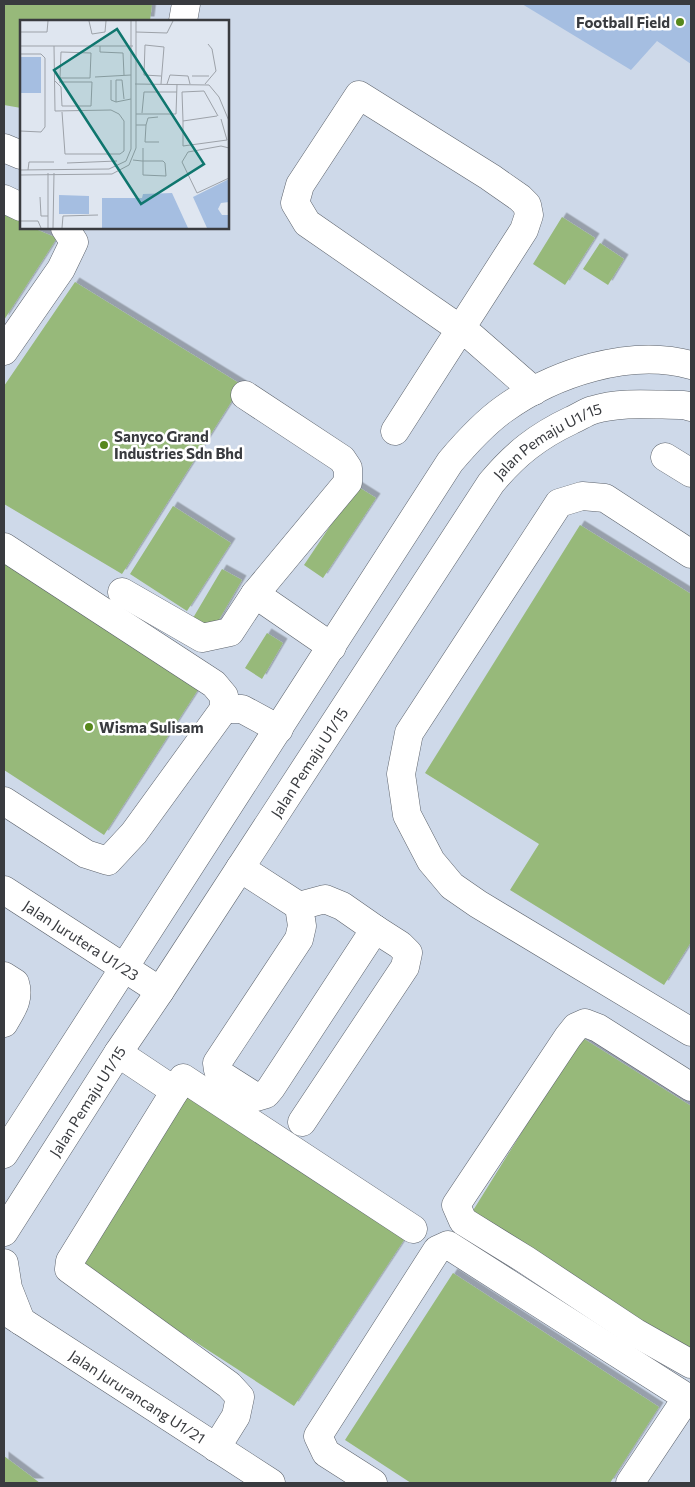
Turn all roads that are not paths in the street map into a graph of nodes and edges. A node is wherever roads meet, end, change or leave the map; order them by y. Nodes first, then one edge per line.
1 (186, 4) edge
2 (183, 20) edge
3 (4, 148) edge
4 (20, 155) edge
5 (4, 199) edge
6 (20, 207) edge
7 (67, 229) edge
8 (460, 329) junction
9 (4, 351) edge
10 (691, 365) edge
11 (534, 391) junction
12 (246, 395) dead end
13 (691, 408) edge
14 (396, 431) dead end
15 (665, 457) dead end
16 (691, 473) edge
17 (4, 547) edge
18 (691, 554) edge
19 (122, 592) dead end
20 (255, 594) junction
21 (332, 647) junction
22 (224, 709) junction
23 (278, 729) junction
24 (4, 801) edge
25 (240, 868) junction
26 (4, 890) edge
27 (299, 906) junction
28 (375, 929) junction
29 (124, 968) junction
30 (4, 976) edge
31 (160, 991) junction
32 (4, 1023) edge
33 (691, 1032) edge
34 (118, 1054) junction
35 (691, 1087) edge
36 (174, 1091) junction
37 (302, 1122) dead end
38 (4, 1154) edge
39 (413, 1228) dead end
40 (4, 1232) edge
41 (4, 1263) edge
42 (9, 1318) edge
43 (691, 1364) edge
44 (216, 1448) junction
45 (271, 1483) edge
46 (373, 1483) edge
47 (630, 1483) edge

1 - 2 street
3 - 4 street
5 - 6 street
7 - 9 street
8 - 8 street
8 - 11 street
8 - 14 street
10 - 11 street
11 - 21 street
12 - 20 street
13 - 25 street, Jalan Pemaju U1/15
15 - 16 street
17 - 22 street
18 - 33 street
19 - 20 street
20 - 21 street
21 - 23 street
22 - 23 street
22 - 24 street
23 - 29 street
25 - 27 street
25 - 31 street, Jalan Pemaju U1/15
26 - 29 street, Jalan Jurutera U1/23
27 - 28 street
27 - 28 street
28 - 37 street
29 - 31 street, Jalan Jurutera U1/23
29 - 38 street
30 - 32 street
31 - 34 street, Jalan Pemaju U1/15
34 - 36 street
34 - 40 street, Jalan Pemaju U1/15
35 - 43 street
36 - 39 street
36 - 44 street
41 - 42 street
42 - 44 street, Jalan Jururancang U1/21
44 - 45 street, Jalan Jururancang U1/21
46 - 47 street

